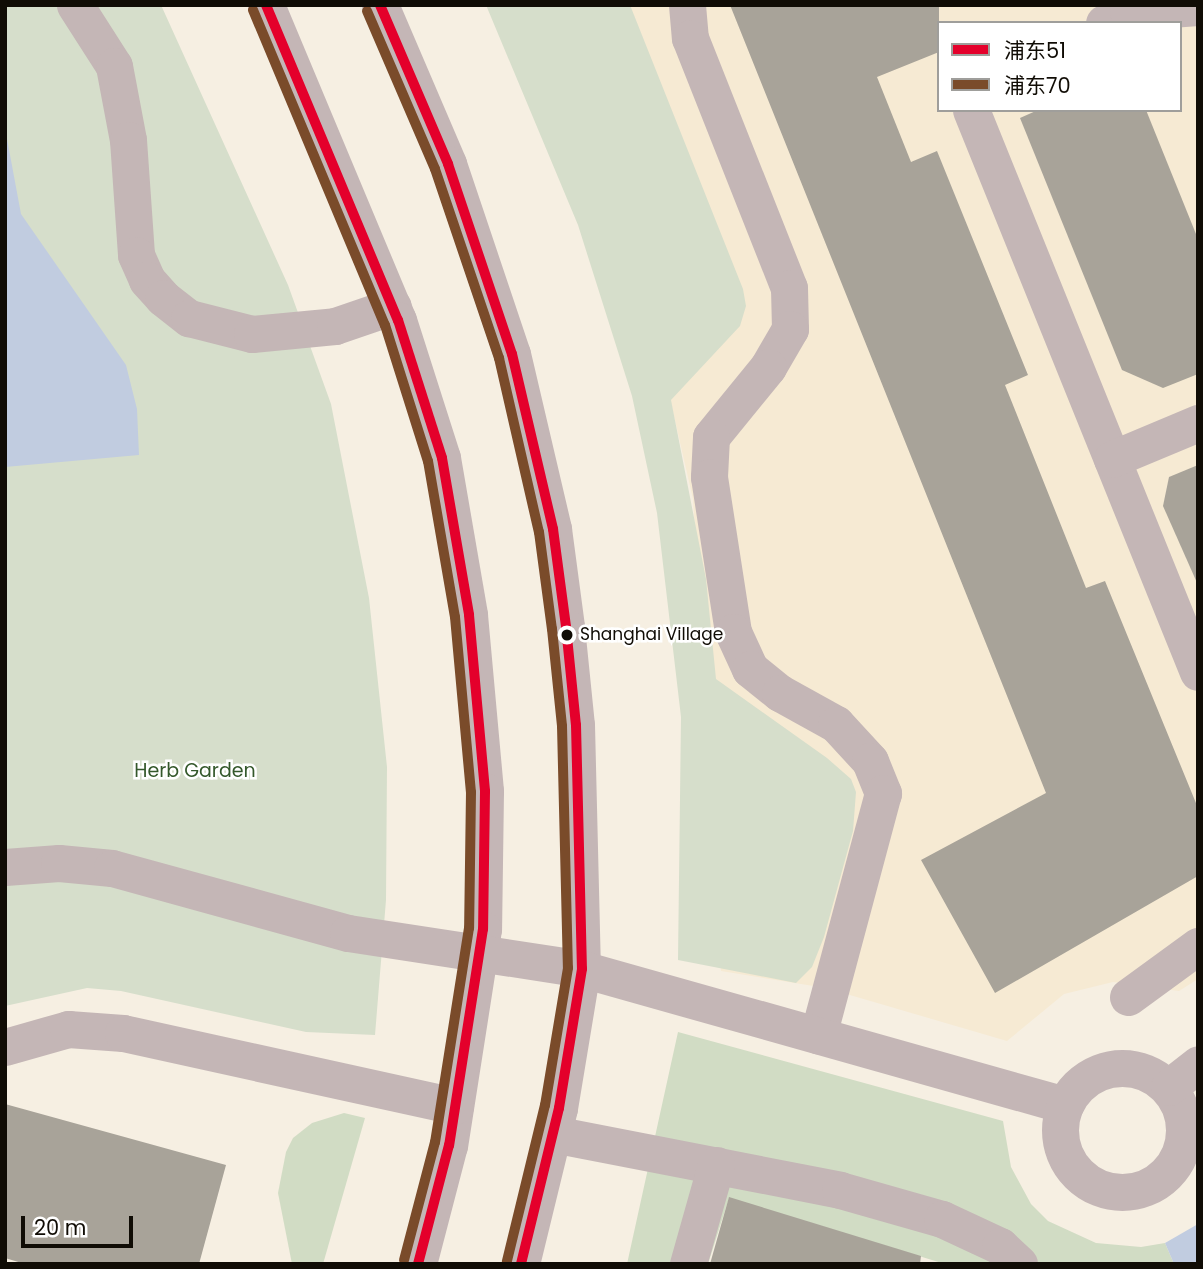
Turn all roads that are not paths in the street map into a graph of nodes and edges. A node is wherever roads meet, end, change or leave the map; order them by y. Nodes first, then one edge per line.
1 (75, 5) edge
2 (266, 5) edge
3 (380, 5) edge
4 (687, 5) edge
5 (1198, 7) edge
6 (1108, 21) edge
7 (972, 112) edge
8 (393, 306) junction
9 (1198, 423) edge
10 (1112, 459) junction
11 (1198, 672) edge
12 (5, 867) edge
13 (1198, 946) edge
14 (480, 953) junction
15 (582, 969) junction
16 (1128, 998) dead end
17 (818, 1035) junction
18 (5, 1047) edge
19 (1198, 1064) edge
20 (1168, 1087) junction
21 (1065, 1105) junction
22 (455, 1107) junction
23 (553, 1134) junction
24 (716, 1165) junction
25 (418, 1264) edge
26 (522, 1264) edge
27 (688, 1264) edge
28 (1019, 1264) edge

1 - 8 street
2 - 8 street
3 - 15 street
4 - 17 street
5 - 6 street
7 - 10 street
8 - 14 street
9 - 10 street
10 - 11 street
12 - 14 street
13 - 16 street
14 - 15 street
14 - 22 street
15 - 17 street
15 - 23 street
17 - 21 street
18 - 22 street
19 - 20 street
20 - 21 street
20 - 21 street
22 - 25 street
23 - 24 street
23 - 26 street
24 - 27 street
24 - 28 street

